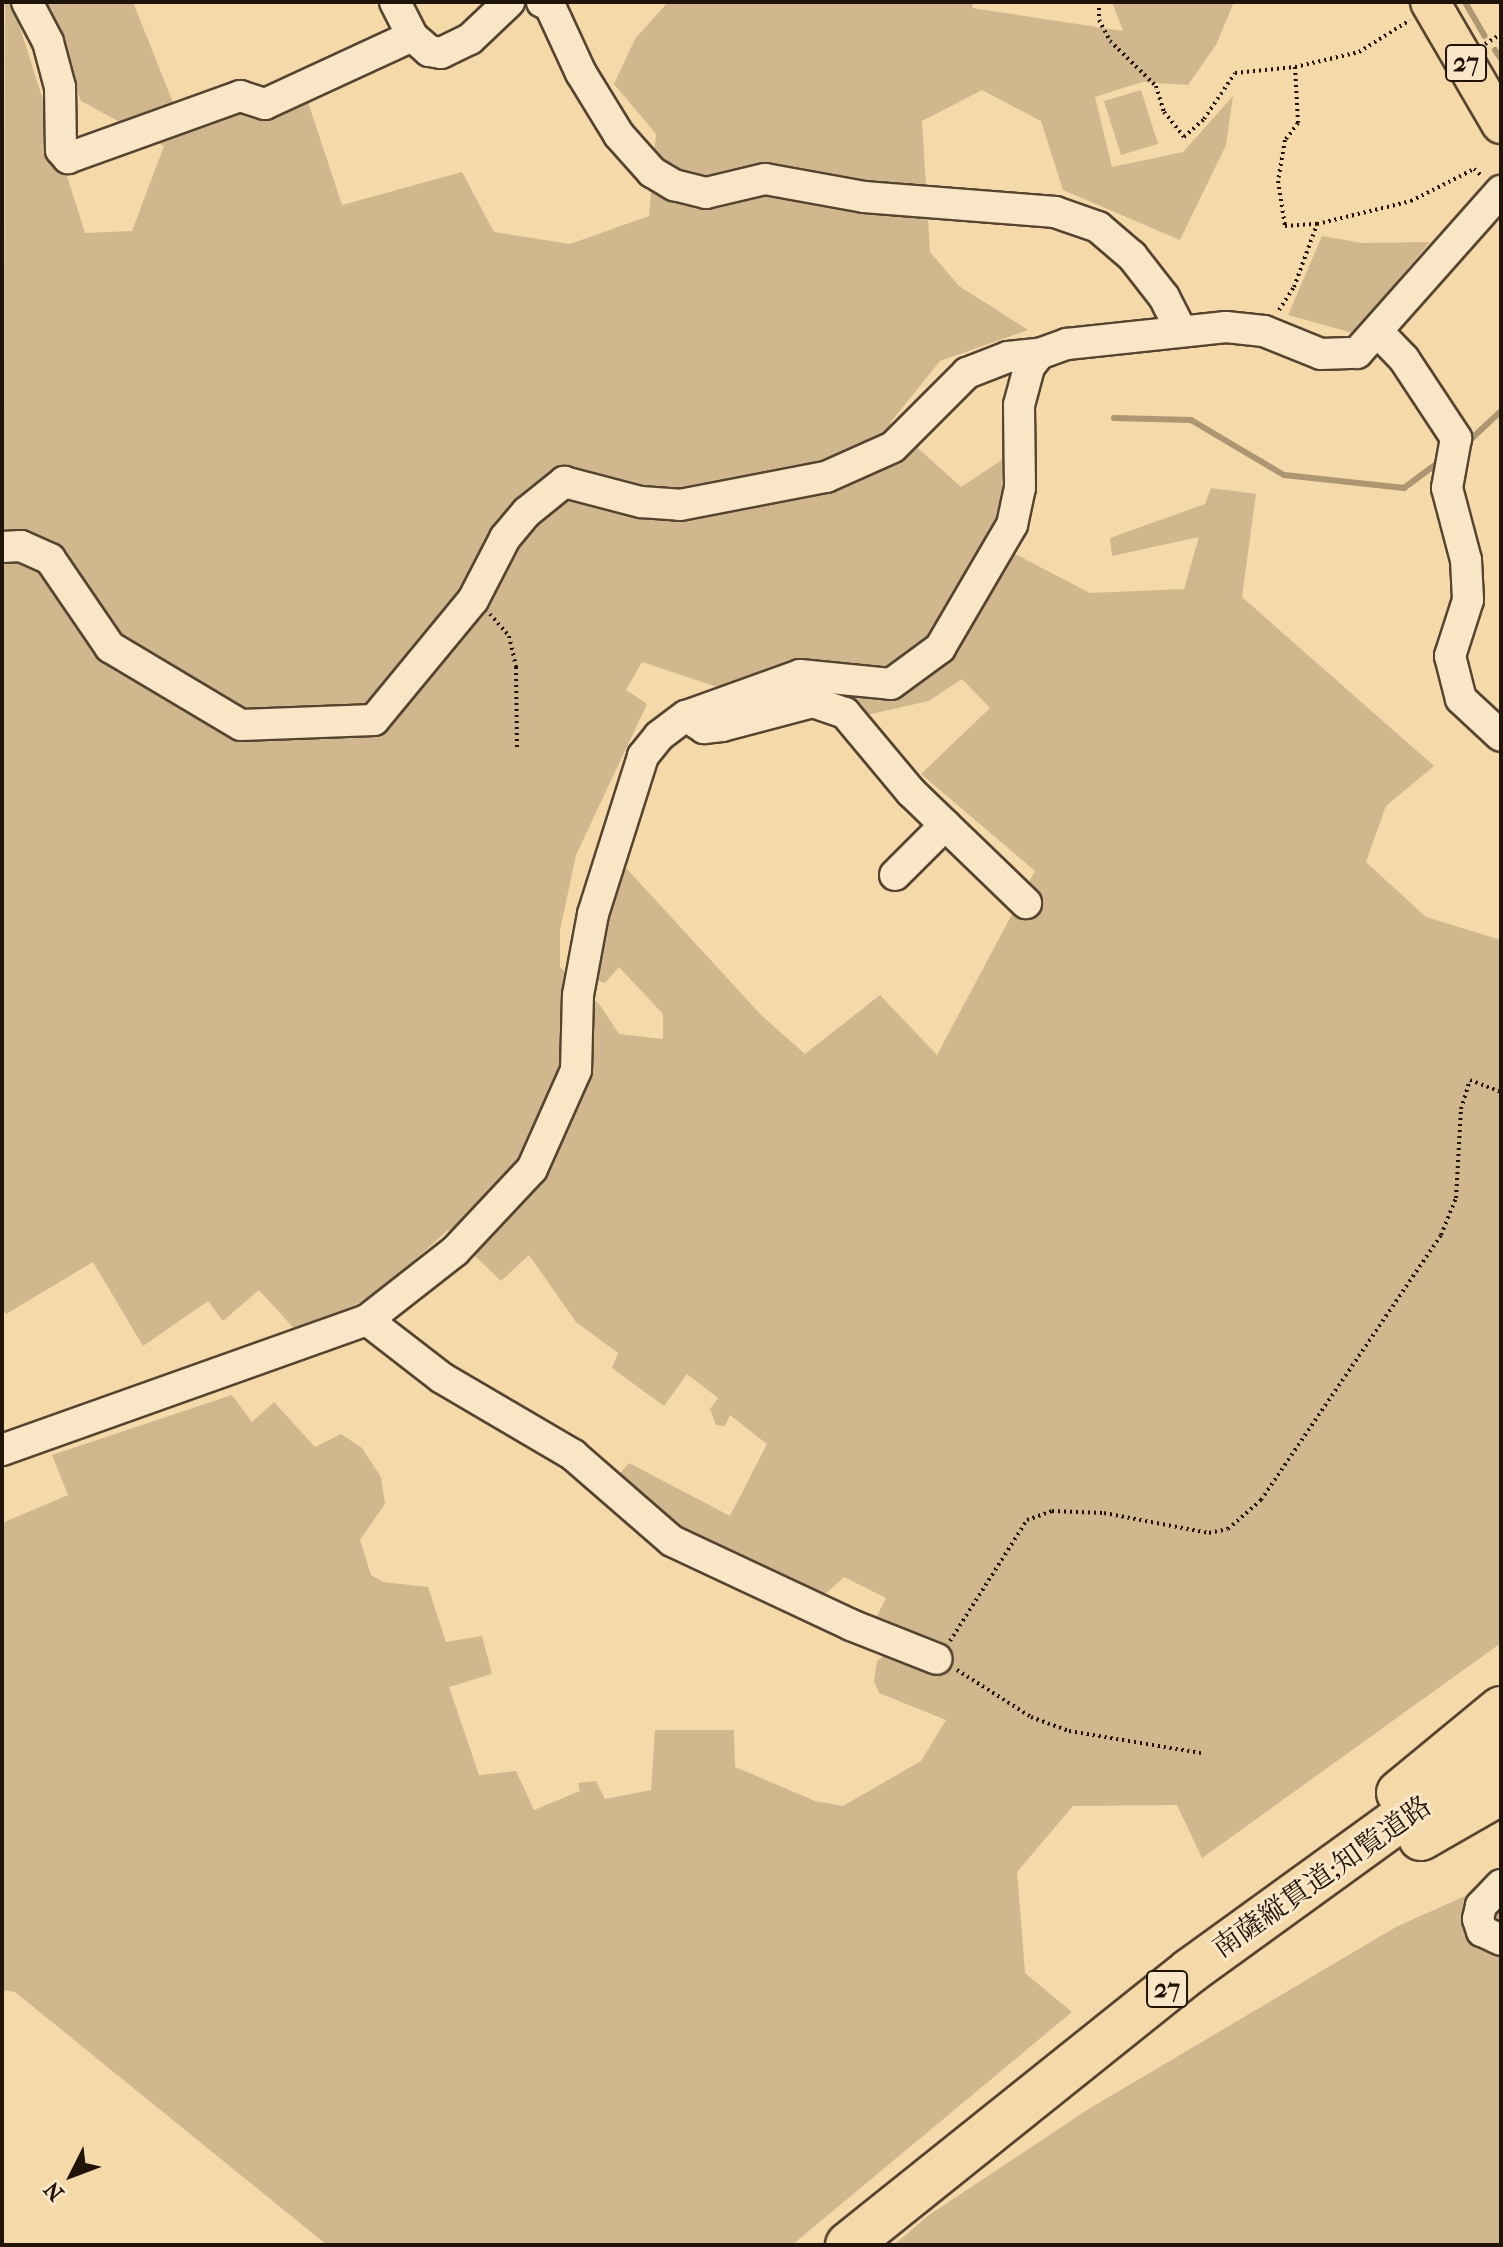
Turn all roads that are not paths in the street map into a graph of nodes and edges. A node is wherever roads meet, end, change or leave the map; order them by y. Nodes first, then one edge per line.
1 (27, 2) edge
2 (395, 2) edge
3 (509, 2) edge
4 (542, 2) edge
5 (1431, 4) edge
6 (412, 36) junction
7 (1501, 124) edge
8 (1500, 192) edge
9 (1180, 329) junction
10 (1378, 332) junction
11 (1039, 354) junction
12 (2, 547) edge
13 (686, 716) junction
14 (1501, 736) edge
15 (945, 825) junction
16 (895, 875) dead end
17 (1026, 903) dead end
18 (367, 1320) junction
19 (2, 1450) edge
20 (937, 1659) road end
21 (1501, 1709) edge
22 (1501, 1754) edge
23 (1501, 1792) edge
24 (1501, 1885) edge
25 (1501, 1940) edge
26 (1190, 1971) junction
27 (848, 2245) edge

1 - 6 street
2 - 6 street
3 - 6 street
4 - 9 street
5 - 7 main road, 27
8 - 10 street
9 - 10 street
9 - 11 street
10 - 14 street
11 - 12 street
11 - 13 street
13 - 15 street
13 - 18 street
15 - 16 street
15 - 17 street
18 - 19 street
18 - 20 street
21 - 26 highway
22 - 26 highway, 南薩縦貫道;知覧道路 / 27
23 - 26 highway
24 - 25 street
26 - 27 highway, 南薩縦貫道;知覧道路 / 27

